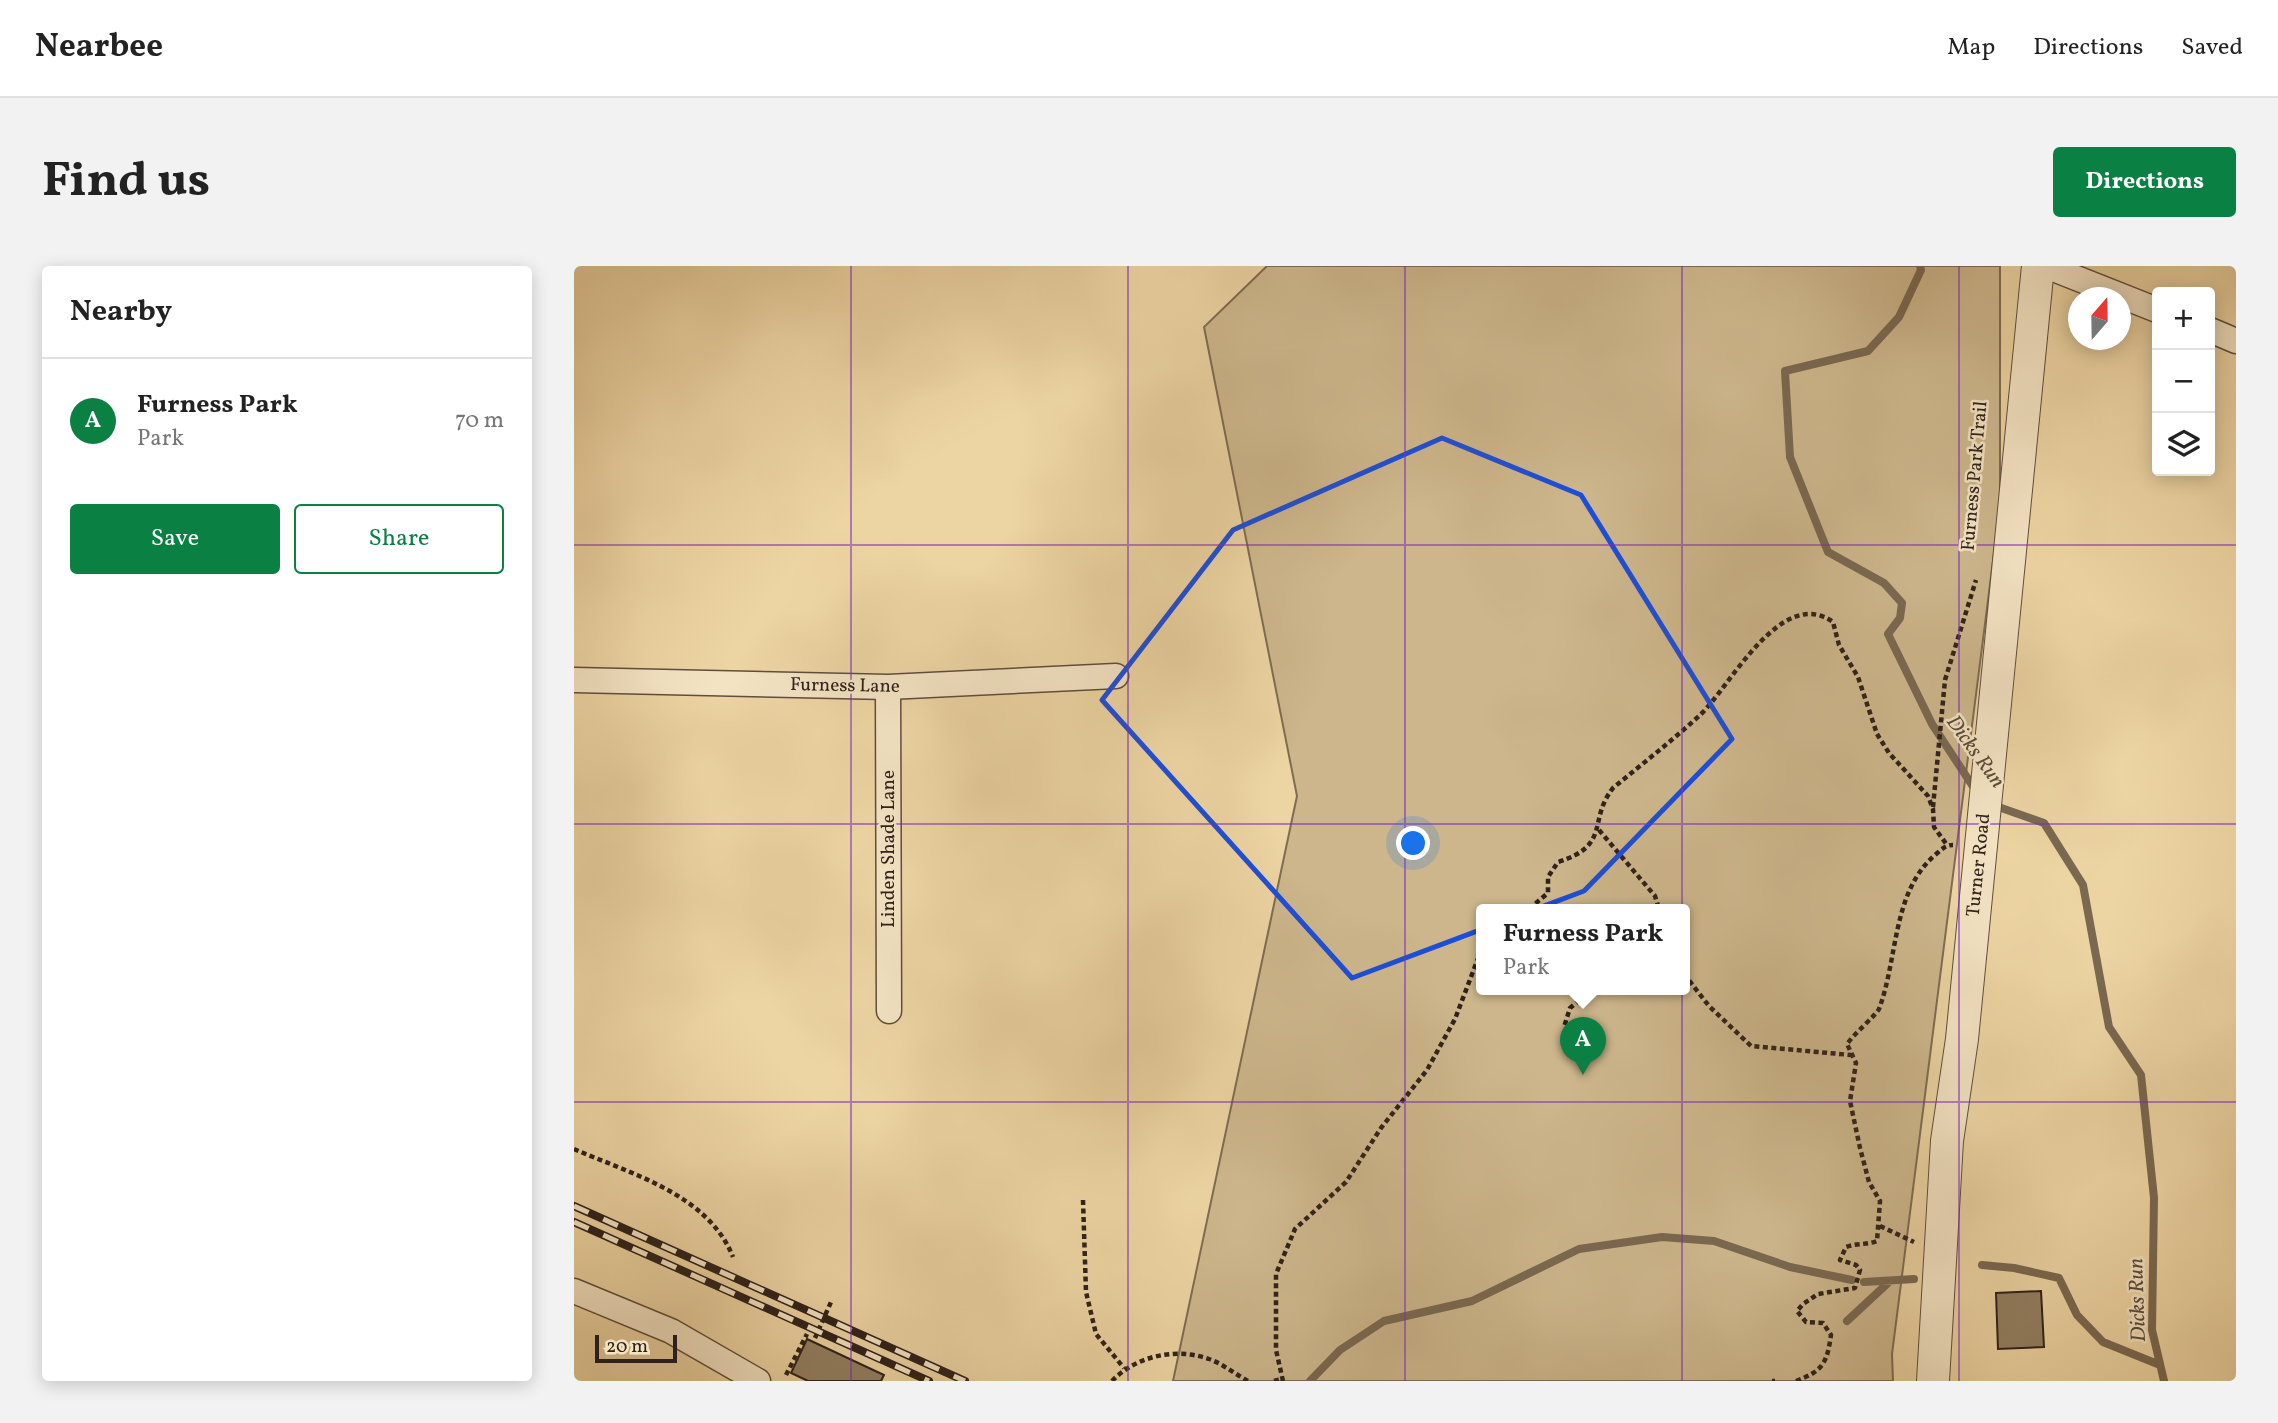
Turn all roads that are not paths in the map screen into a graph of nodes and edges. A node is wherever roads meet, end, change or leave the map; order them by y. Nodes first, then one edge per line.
1 (2038, 266) edge
2 (2046, 266) edge
3 (2152, 308) edge
4 (2215, 332) edge
5 (2236, 341) edge
6 (1116, 676) dead end
7 (574, 680) edge
8 (888, 687) junction
9 (889, 1011) dead end
10 (574, 1291) edge
11 (745, 1377) edge
12 (1933, 1381) edge

1 - 12 street, Turner Road
2 - 3 street
4 - 5 street
6 - 8 street, Furness Lane
7 - 8 street, Furness Lane
8 - 9 street, Linden Shade Lane
10 - 11 street

